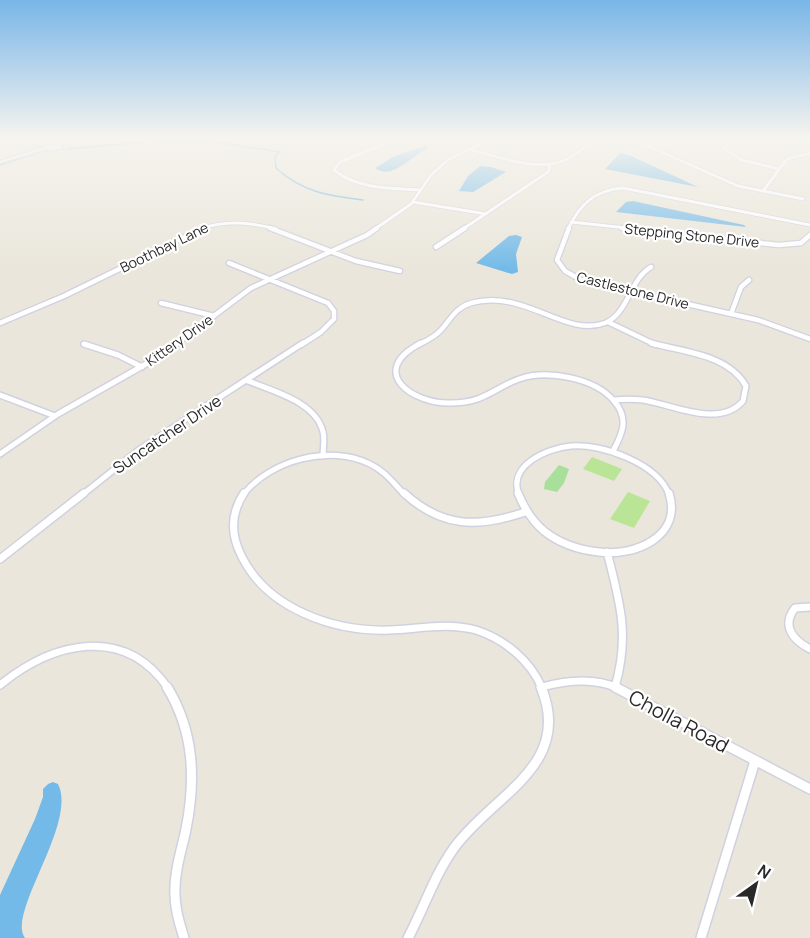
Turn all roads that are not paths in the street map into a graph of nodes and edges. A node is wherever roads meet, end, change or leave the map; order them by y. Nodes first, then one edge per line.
1 (359, 183) edge
2 (426, 183) edge
3 (532, 183) edge
4 (729, 183) edge
5 (769, 183) edge
6 (421, 190) junction
7 (763, 191) junction
8 (803, 199) dead end
9 (413, 202) junction
10 (486, 214) junction
11 (571, 222) junction
12 (810, 225) edge
13 (810, 236) edge
14 (436, 247) dead end
15 (333, 251) junction
16 (229, 263) dead end
17 (651, 267) dead end
18 (400, 271) dead end
19 (268, 279) junction
20 (749, 280) dead end
21 (630, 291) junction
22 (161, 303) dead end
23 (731, 314) junction
24 (214, 316) junction
25 (608, 322) junction
26 (0, 323) edge
27 (810, 339) edge
28 (84, 344) dead end
29 (142, 367) junction
30 (246, 380) junction
31 (0, 396) edge
32 (614, 400) junction
33 (54, 416) junction
34 (614, 451) junction
35 (0, 454) edge
36 (323, 456) junction
37 (525, 512) junction
38 (607, 552) junction
39 (0, 559) edge
40 (810, 607) edge
41 (810, 649) edge
42 (0, 685) edge
43 (542, 687) junction
44 (615, 687) junction
45 (755, 760) junction
46 (810, 789) edge
47 (184, 938) edge
48 (408, 938) edge
49 (701, 938) edge

1 - 6 street
2 - 6 street
3 - 10 street
4 - 7 street
5 - 7 street
6 - 9 street
7 - 8 street
9 - 10 street
9 - 15 street, Kittery Drive
10 - 14 street
11 - 12 street, Castlestone Drive
11 - 13 street, Stepping Stone Drive
11 - 21 street, Castlestone Drive
15 - 18 street, Boothbay Lane
15 - 19 street, Kittery Drive
15 - 26 street, Boothbay Lane
16 - 19 street
17 - 21 street
19 - 24 street, Kittery Drive
19 - 30 street, Suncatcher Drive
20 - 23 street
21 - 23 street, Castlestone Drive
21 - 25 street
22 - 24 street
23 - 27 street, Castlestone Drive
24 - 29 street, Kittery Drive
25 - 32 street
25 - 32 street
28 - 29 street
29 - 33 street, Kittery Drive
30 - 36 street
30 - 39 street, Suncatcher Drive
31 - 33 street
32 - 34 street
33 - 35 street, Kittery Drive
34 - 37 street
34 - 38 street
36 - 37 street
36 - 43 street
37 - 38 street
38 - 44 street
40 - 41 street
42 - 47 street
43 - 44 street, Cholla Road
43 - 48 street
44 - 45 street, Cholla Road
45 - 46 street, Cholla Road
45 - 49 street

